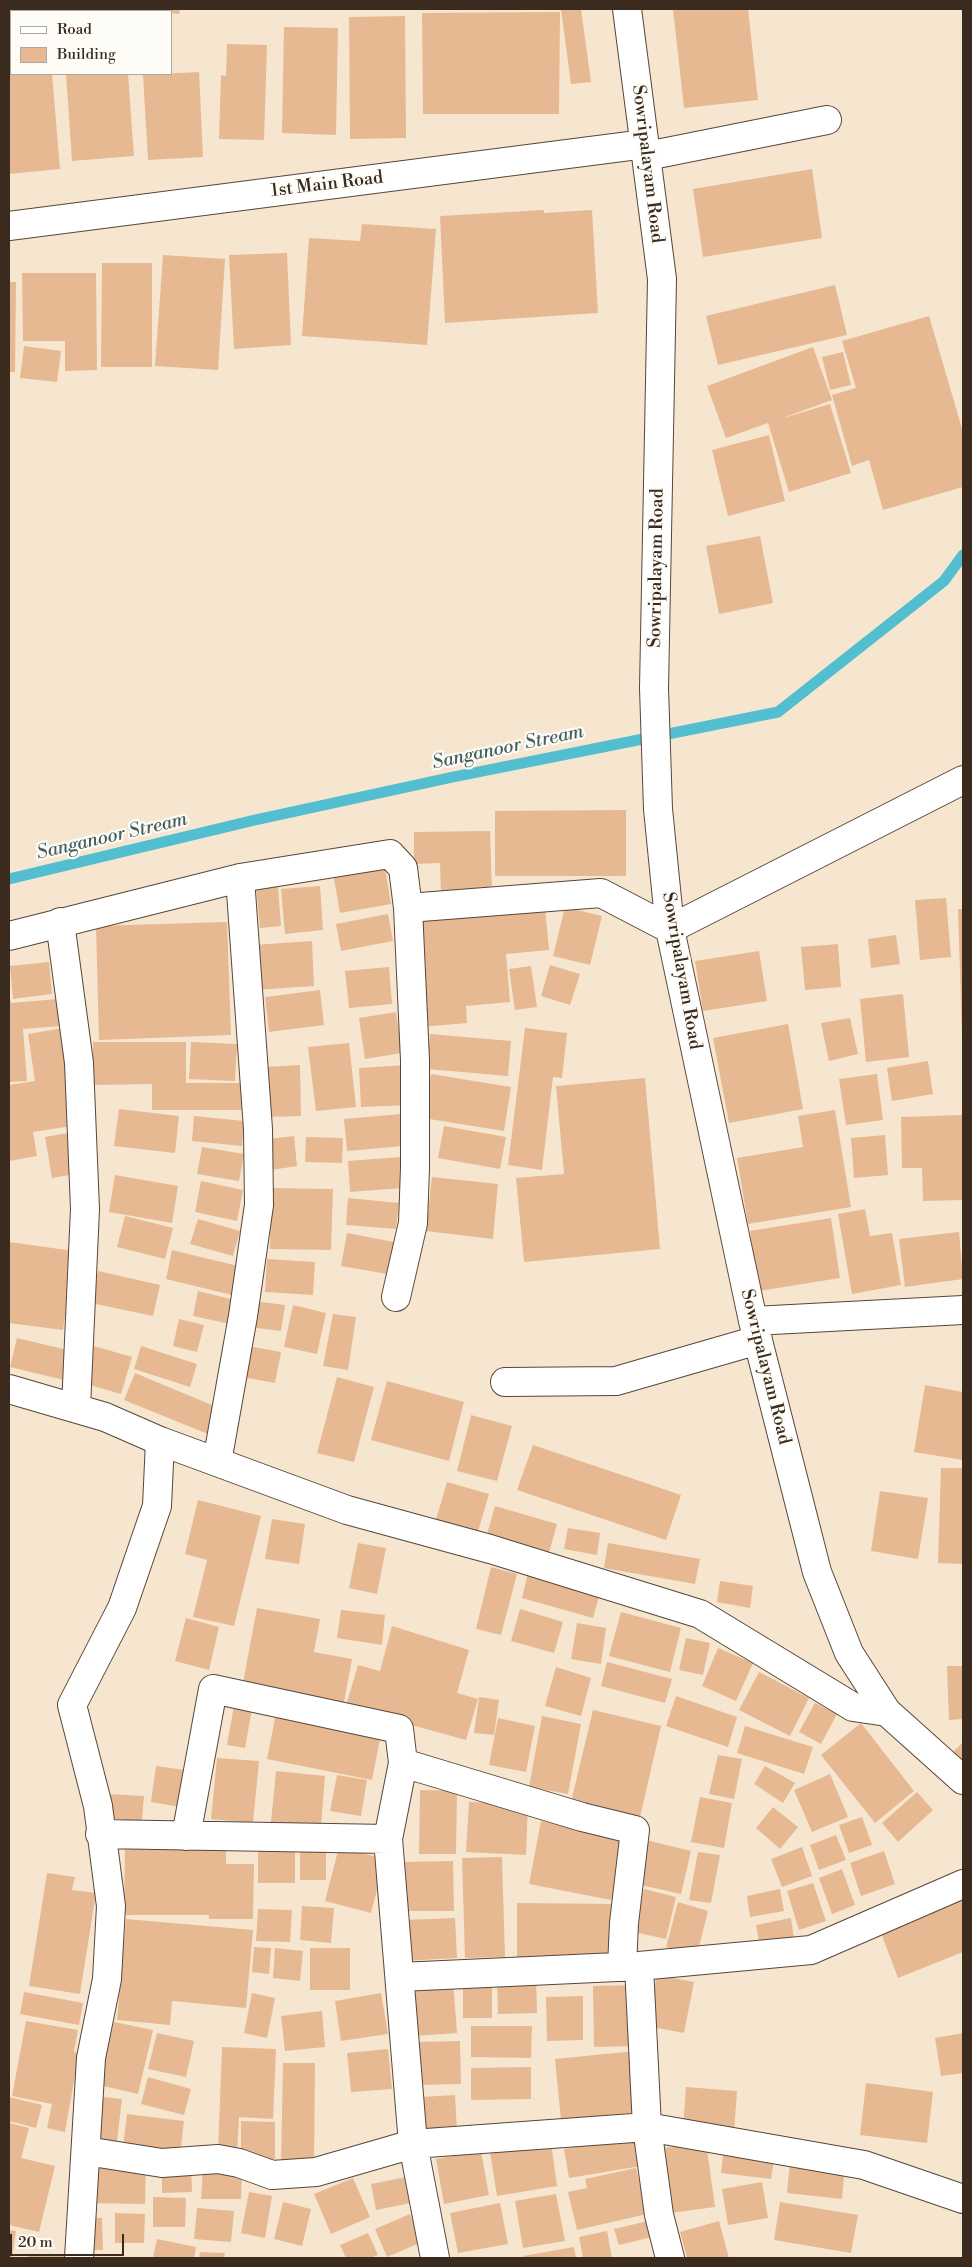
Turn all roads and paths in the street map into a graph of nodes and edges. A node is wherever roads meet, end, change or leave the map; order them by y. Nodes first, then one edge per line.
1 (627, 9) edge
2 (827, 120) dead end
3 (646, 150) junction
4 (9, 226) edge
5 (963, 780) edge
6 (240, 878) junction
7 (408, 908) junction
8 (60, 922) junction
9 (670, 929) junction
10 (9, 936) edge
11 (396, 1296) dead end
12 (963, 1310) edge
13 (756, 1330) junction
14 (505, 1382) dead end
15 (9, 1389) edge
16 (76, 1407) junction
17 (160, 1441) junction
18 (216, 1462) junction
19 (887, 1712) junction
20 (402, 1763) junction
21 (963, 1780) edge
22 (100, 1834) junction
23 (186, 1836) junction
24 (388, 1839) junction
25 (963, 1884) edge
26 (631, 1966) junction
27 (400, 1977) junction
28 (647, 2127) junction
29 (413, 2144) junction
30 (86, 2151) junction
31 (963, 2198) edge
32 (79, 2258) edge
33 (435, 2258) edge
34 (670, 2258) edge

1 - 3 street, Sowripalayam Road
2 - 3 street, 1st Main Road
3 - 4 street, 1st Main Road
3 - 9 street, Sowripalayam Road
5 - 9 street
6 - 7 street
6 - 8 street
6 - 18 street
7 - 9 street
7 - 11 street
8 - 10 street
8 - 16 street
9 - 13 street, Sowripalayam Road
12 - 13 street
13 - 14 street
13 - 19 street, Sowripalayam Road
15 - 16 street
16 - 17 street
17 - 18 street
17 - 22 street
18 - 19 street
19 - 21 street, Sowripalayam Road
20 - 23 street
20 - 24 street
20 - 26 street
22 - 23 street
22 - 30 street
23 - 24 street
24 - 27 street
25 - 26 street
26 - 27 street
26 - 28 street
27 - 29 street
28 - 29 street
28 - 31 street
28 - 34 street
29 - 30 street
29 - 33 street
30 - 32 street

